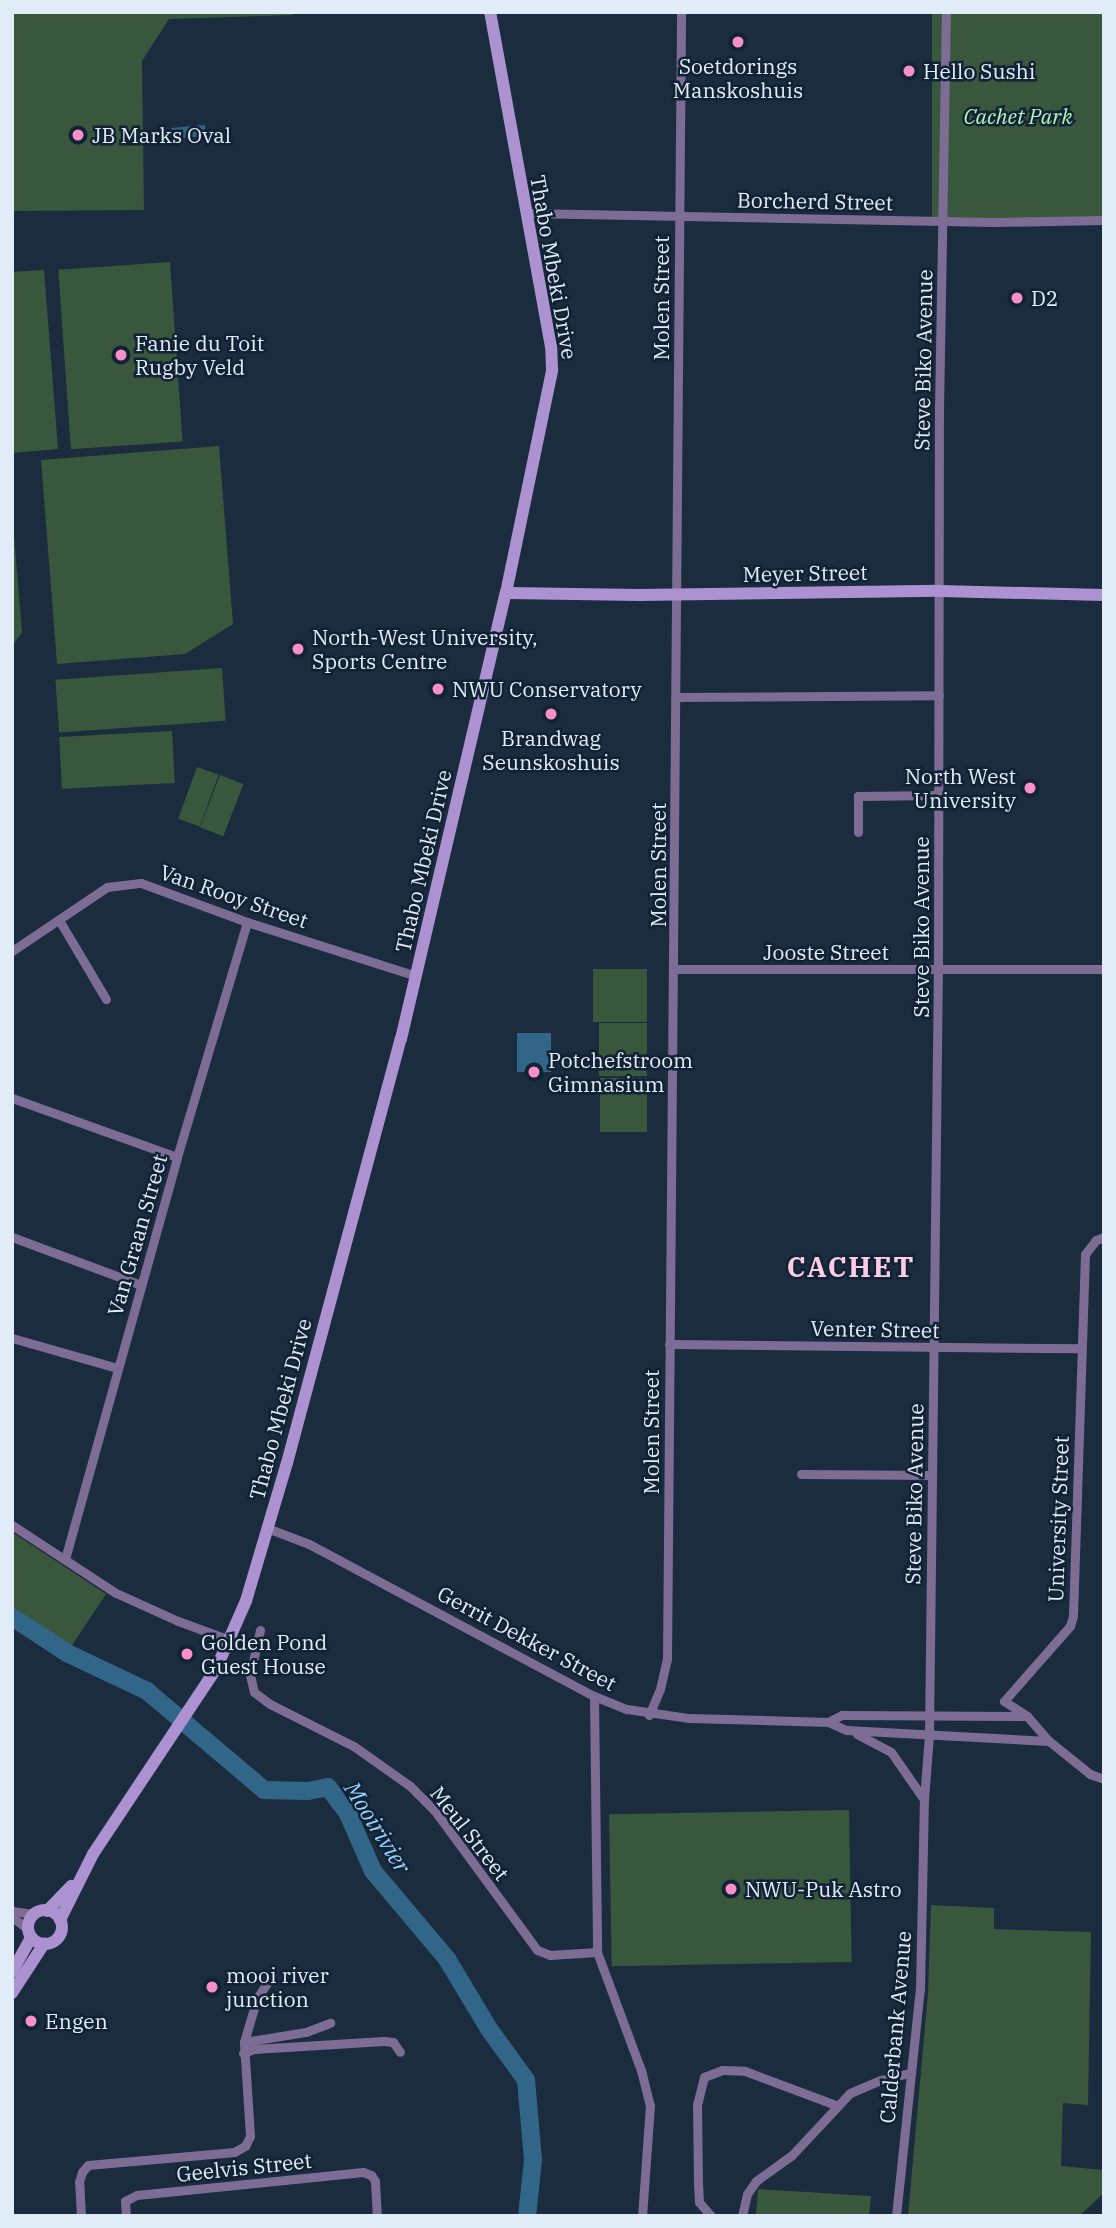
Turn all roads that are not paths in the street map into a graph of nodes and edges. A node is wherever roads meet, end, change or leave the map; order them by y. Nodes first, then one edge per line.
1 (490, 12) edge
2 (681, 12) edge
3 (947, 12) edge
4 (526, 213) junction
5 (679, 217) junction
6 (943, 220) junction
7 (1104, 220) edge
8 (940, 591) junction
9 (506, 593) junction
10 (1104, 594) edge
11 (678, 595) junction
12 (939, 695) junction
13 (676, 698) junction
14 (939, 795) junction
15 (858, 832) dead end
16 (59, 920) junction
17 (247, 922) junction
18 (12, 951) edge
19 (675, 969) junction
20 (938, 970) junction
21 (1104, 970) edge
22 (416, 976) junction
23 (106, 999) dead end
24 (12, 1098) edge
25 (177, 1157) junction
26 (12, 1237) edge
27 (1104, 1237) edge
28 (141, 1285) junction
29 (12, 1338) edge
30 (669, 1344) junction
31 (934, 1347) junction
32 (1082, 1348) junction
33 (117, 1368) junction
34 (801, 1474) dead end
35 (932, 1475) junction
36 (12, 1525) edge
37 (268, 1528) junction
38 (65, 1559) junction
39 (260, 1630) dead end
40 (230, 1640) junction
41 (594, 1696) junction
42 (649, 1715) junction
43 (1027, 1716) junction
44 (929, 1717) junction
45 (828, 1722) junction
46 (846, 1730) junction
47 (929, 1736) junction
48 (1049, 1741) junction
49 (1104, 1779) edge
50 (924, 1800) junction
51 (79, 1878) junction
52 (12, 1911) edge
53 (41, 1912) junction
54 (12, 1917) edge
55 (60, 1920) junction
56 (29, 1933) junction
57 (44, 1944) junction
58 (597, 1952) junction
59 (12, 1972) edge
60 (270, 1980) dead end
61 (12, 1993) edge
62 (330, 2023) dead end
63 (244, 2042) junction
64 (400, 2052) dead end
65 (243, 2053) junction
66 (910, 2073) junction
67 (838, 2106) junction
68 (81, 2216) edge
69 (126, 2216) edge
70 (377, 2216) edge
71 (642, 2216) edge
72 (711, 2216) edge
73 (742, 2216) edge
74 (896, 2216) edge

1 - 4 main road, Thabo Mbeki Drive
2 - 5 street, Molen Street
3 - 6 street, Steve Biko Avenue
4 - 5 street, Borcherd Street
4 - 9 main road, Thabo Mbeki Drive
5 - 6 street, Borcherd Street
5 - 11 street, Molen Street
6 - 7 street, Borcherd Street
6 - 8 street, Steve Biko Avenue
8 - 10 main road, Meyer Street
8 - 11 main road, Meyer Street
8 - 12 street, Steve Biko Avenue
9 - 11 main road, Meyer Street
9 - 22 main road, Thabo Mbeki Drive
11 - 13 street, Molen Street
12 - 13 street
12 - 14 street, Steve Biko Avenue
13 - 19 street, Molen Street
14 - 15 street
14 - 20 street, Steve Biko Avenue
16 - 17 street, Van Rooy Street
16 - 18 street, Van Rooy Street
16 - 23 street
17 - 22 street, Van Rooy Street
17 - 25 street, Van Graan Street
19 - 20 street, Jooste Street
19 - 30 street, Molen Street
20 - 21 street, Jooste Street
20 - 31 street, Steve Biko Avenue
22 - 37 main road, Thabo Mbeki Drive
24 - 25 street
25 - 28 street, Van Graan Street
26 - 28 street
27 - 32 street, University Street
28 - 33 street, Van Graan Street
29 - 33 street
30 - 31 street, Venter Street
30 - 42 street, Molen Street
31 - 32 street, Venter Street
31 - 35 street, Steve Biko Avenue
32 - 43 street, University Street
33 - 38 street, Van Graan Street
34 - 35 street
35 - 44 street, Steve Biko Avenue
36 - 38 street
37 - 40 main road, Thabo Mbeki Drive
37 - 41 street, Gerrit Dekker Street
38 - 40 street
39 - 58 street, Meul Street
40 - 51 main road, Thabo Mbeki Drive
41 - 42 street, Gerrit Dekker Street
41 - 58 street
42 - 45 street, Gerrit Dekker Street
43 - 44 street, Gerrit Dekker Street
43 - 48 street, University Street
44 - 45 street, Gerrit Dekker Street
44 - 47 street, Calderbank Avenue
45 - 46 street, Gerrit Dekker Street
46 - 47 street, Gerrit Dekker Street
46 - 50 street
47 - 48 street, Gerrit Dekker Street
47 - 50 street, Calderbank Avenue
48 - 49 street, University Street
50 - 66 street, Calderbank Avenue
51 - 53 main road
51 - 55 main road
52 - 53 street
53 - 55 main road
53 - 56 main road
54 - 56 street
55 - 57 main road
56 - 57 main road
56 - 59 main road
57 - 61 main road
58 - 71 street
60 - 63 street
62 - 63 street
63 - 65 street
64 - 65 street
65 - 68 street
66 - 67 street
66 - 74 street, Calderbank Avenue
67 - 72 street
67 - 73 street
69 - 70 street, Geelvis Street

